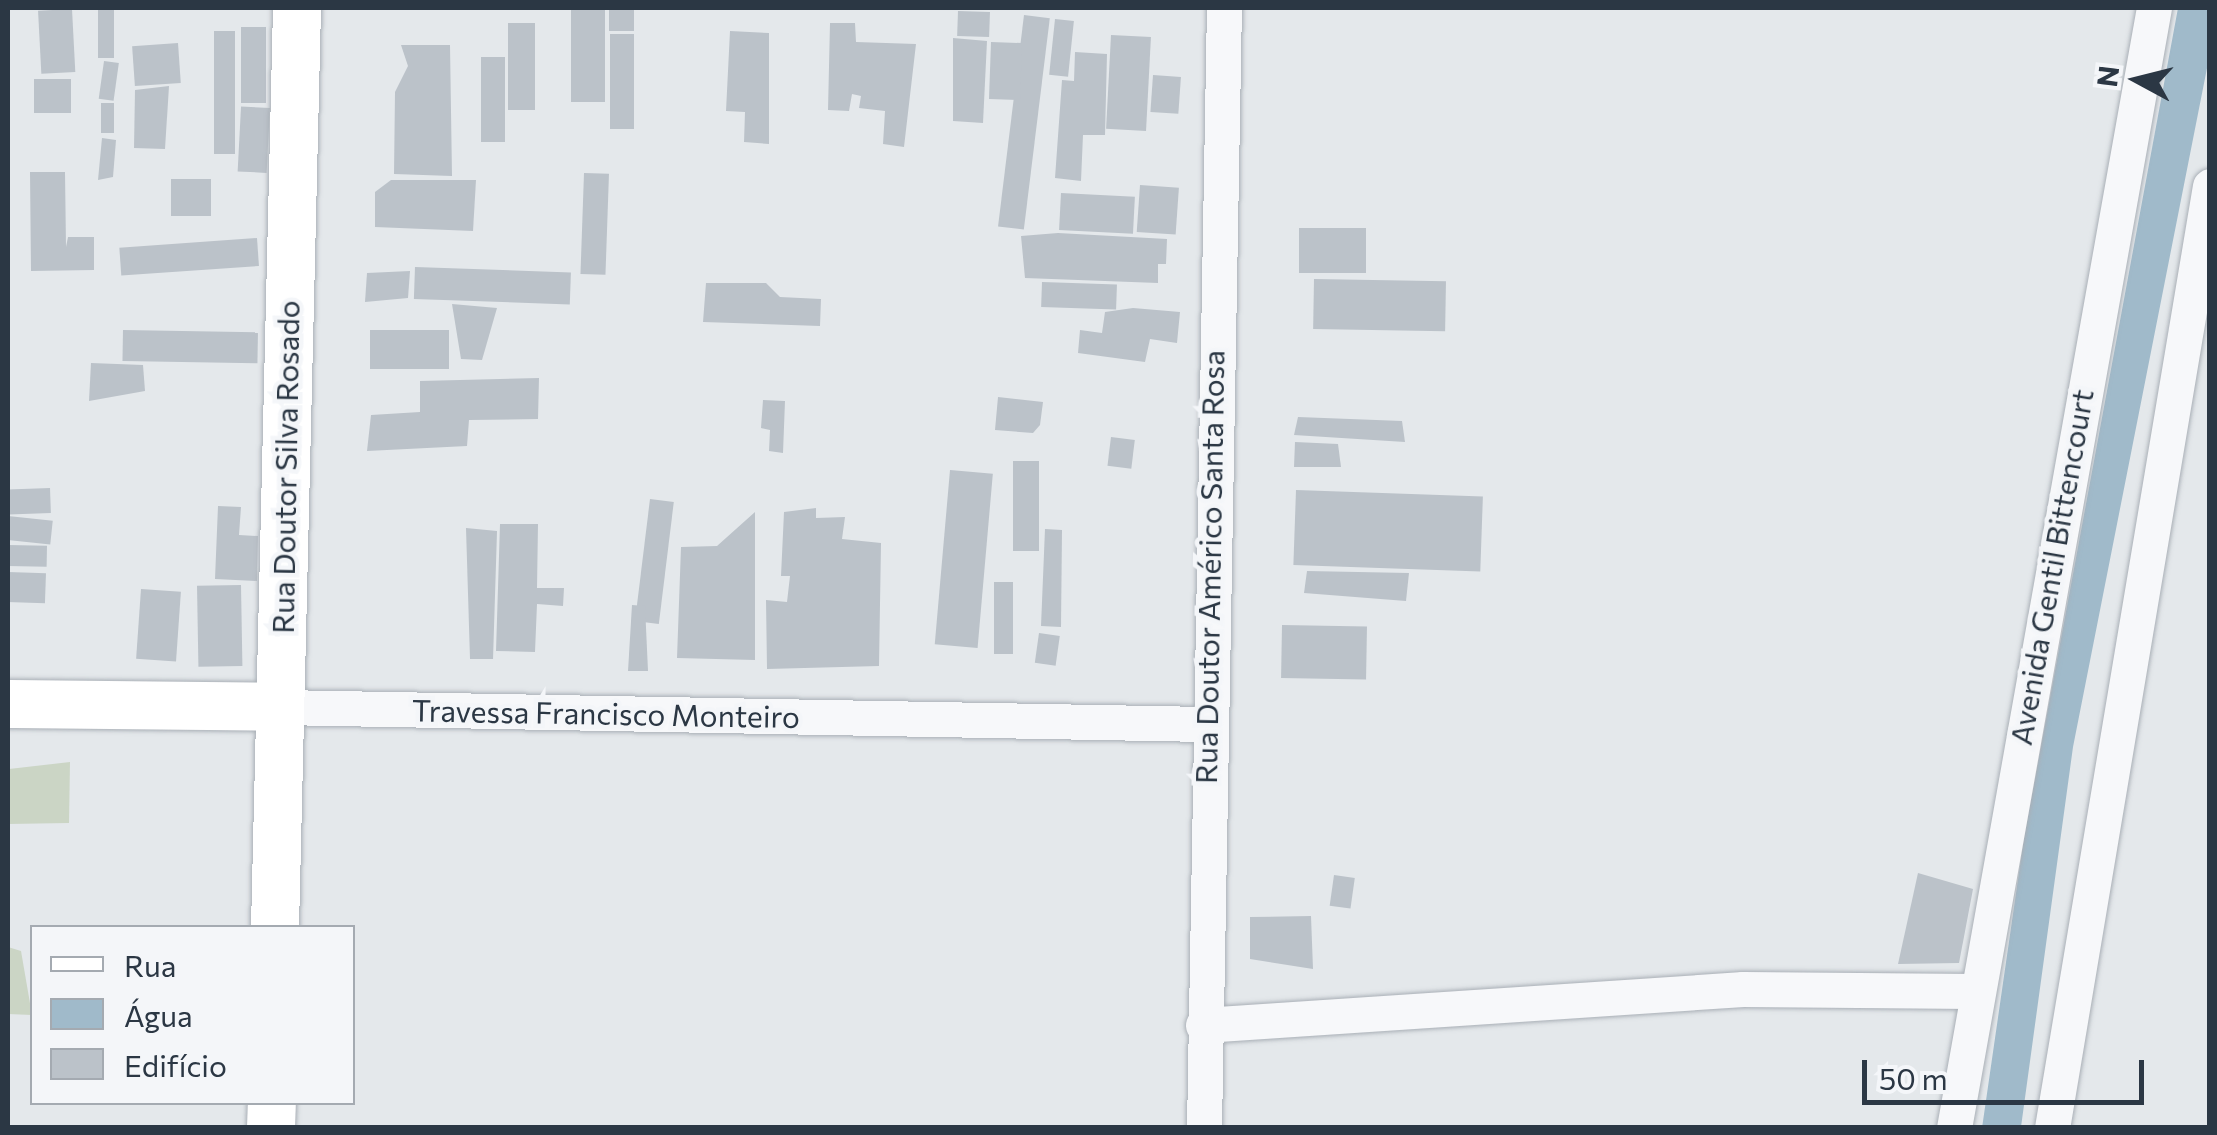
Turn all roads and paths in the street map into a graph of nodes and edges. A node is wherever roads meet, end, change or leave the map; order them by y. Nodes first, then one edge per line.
1 (296, 8) edge
2 (1224, 8) edge
3 (2154, 8) edge
4 (2210, 186) edge
5 (8, 704) edge
6 (280, 707) junction
7 (1204, 724) junction
8 (275, 925) edge
9 (1974, 991) junction
10 (1203, 1024) junction
11 (1204, 1128) edge
12 (1954, 1128) edge
13 (2052, 1128) edge

1 - 6 street, Rua Doutor Silva Rosado
2 - 7 street, Rua Doutor Américo Santa Rosa
3 - 9 street, Avenida Gentil Bittencourt
4 - 13 street
5 - 6 street, Travessa Francisco Monteiro
6 - 7 street, Travessa Francisco Monteiro
6 - 8 street, Rua Doutor Silva Rosado
7 - 10 street, Rua Doutor Américo Santa Rosa
9 - 10 street
9 - 12 street, Avenida Gentil Bittencourt
10 - 11 street, Rua Doutor Américo Santa Rosa

